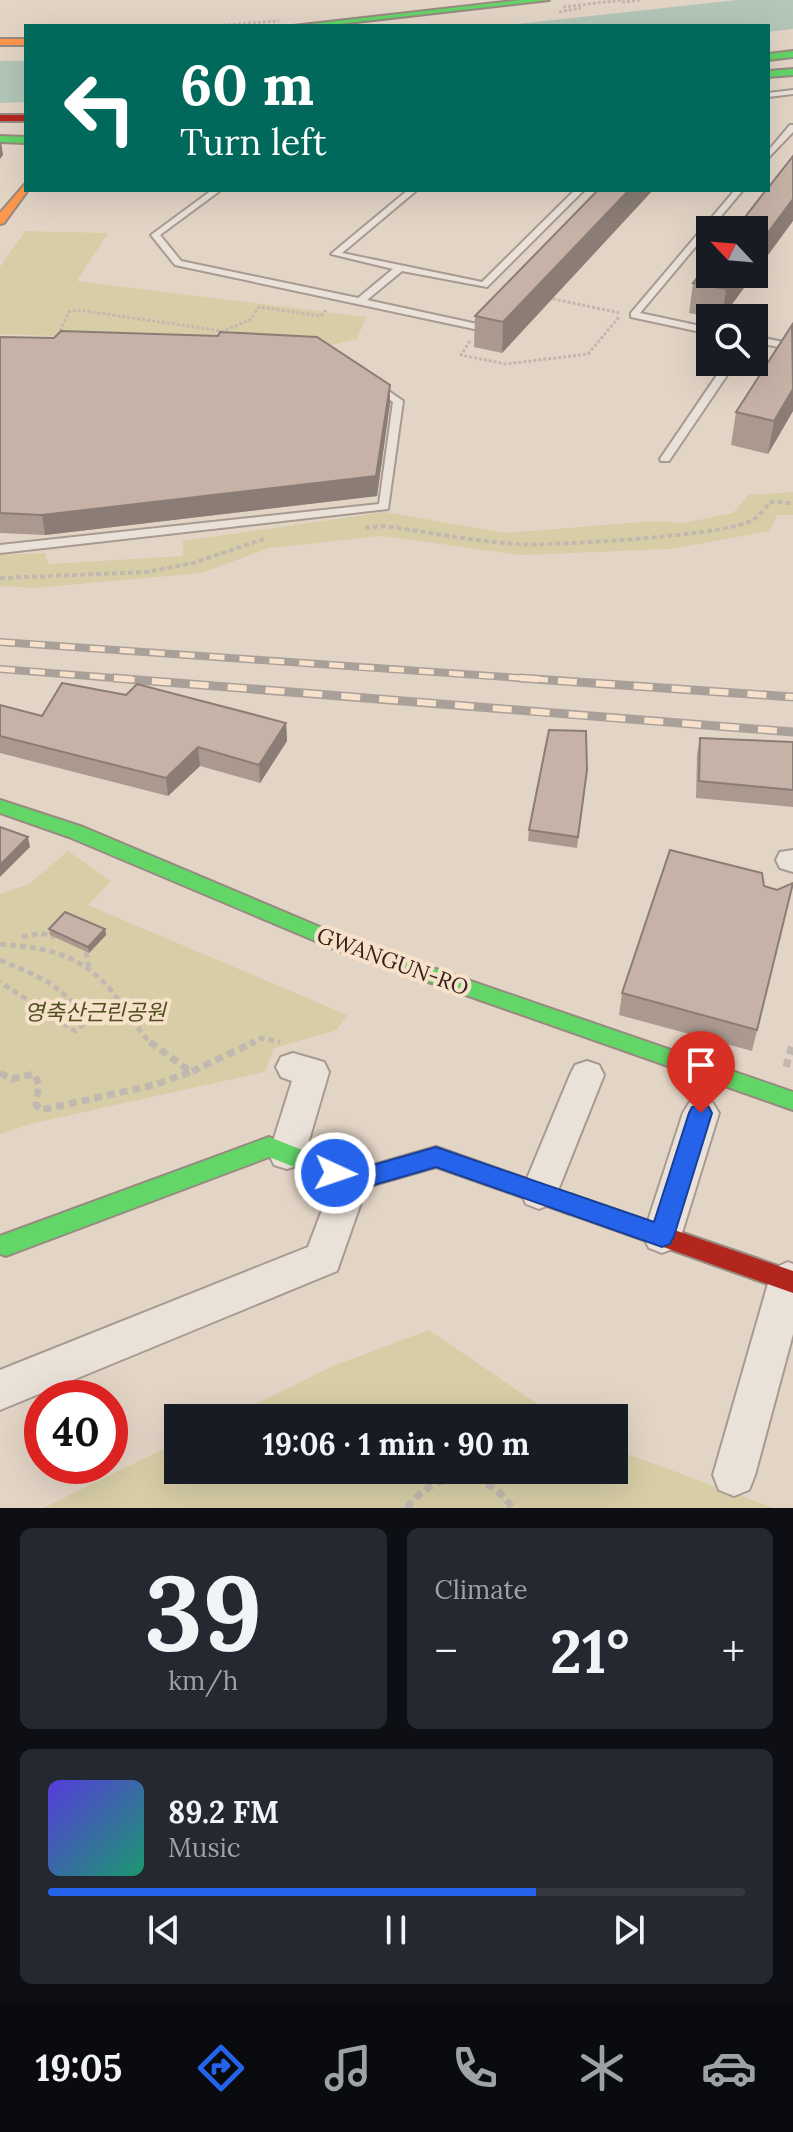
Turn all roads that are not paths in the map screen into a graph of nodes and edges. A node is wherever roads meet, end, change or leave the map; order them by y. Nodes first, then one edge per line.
1 (545, 0) edge
2 (316, 24) edge
3 (0, 42) edge
4 (24, 42) edge
5 (793, 54) edge
6 (770, 57) edge
7 (793, 72) edge
8 (770, 74) edge
9 (793, 92) edge
10 (770, 95) edge
11 (0, 118) edge
12 (24, 118) edge
13 (793, 127) edge
14 (0, 139) edge
15 (24, 140) edge
16 (770, 154) edge
17 (24, 189) edge
18 (214, 192) edge
19 (411, 192) edge
20 (578, 192) edge
21 (737, 192) edge
22 (0, 221) edge
23 (400, 268) junction
24 (360, 301) junction
25 (479, 327) edge
26 (696, 328) edge
27 (768, 342) edge
28 (793, 347) edge
29 (360, 375) edge
30 (721, 376) edge
31 (665, 459) dead end
32 (0, 549) edge
33 (0, 806) edge
34 (302, 1069) road end
35 (587, 1075) dead end
36 (793, 1101) edge
37 (701, 1113) dead end
38 (287, 1154) junction
39 (353, 1174) junction
40 (539, 1193) junction
41 (662, 1236) junction
42 (6, 1245) dead end
43 (791, 1281) edge
44 (0, 1390) edge
45 (734, 1475) dead end

1 - 2 main road
3 - 4 main road
5 - 6 main road
7 - 8 main road
9 - 10 lane
11 - 12 main road
13 - 16 lane
14 - 15 main road
17 - 22 main road
18 - 24 lane
19 - 23 lane
20 - 23 lane
21 - 26 lane
23 - 24 lane
24 - 25 lane
27 - 28 lane
29 - 32 lane
30 - 31 lane
33 - 36 main road, GWANGUN-RO
34 - 38 street
35 - 40 street
37 - 41 street
38 - 39 main road
38 - 42 main road
39 - 40 main road
39 - 44 street
40 - 41 main road
41 - 43 main road
43 - 45 street

